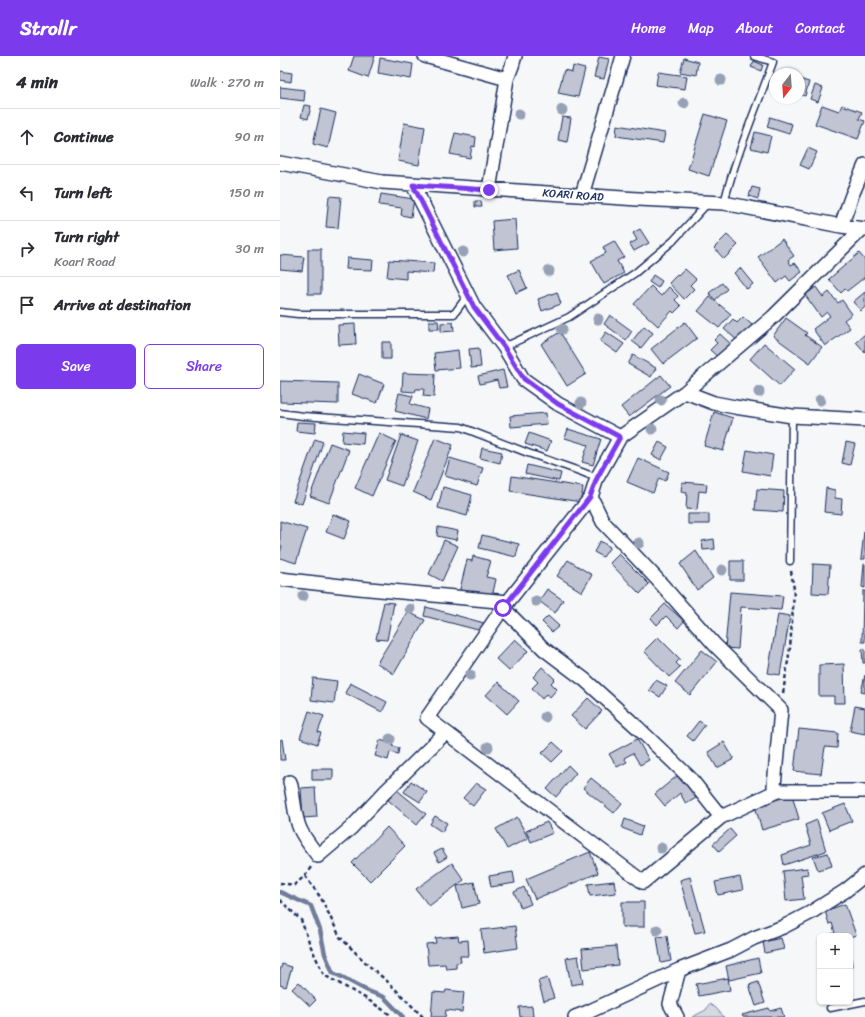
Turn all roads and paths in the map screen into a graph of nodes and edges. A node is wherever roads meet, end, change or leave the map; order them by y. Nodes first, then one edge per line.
1 (425, 56) edge
2 (516, 56) edge
3 (624, 56) edge
4 (754, 56) edge
5 (506, 79) junction
6 (280, 163) edge
7 (865, 165) edge
8 (413, 185) junction
9 (489, 190) junction
10 (582, 195) junction
11 (710, 202) junction
12 (724, 203) junction
13 (841, 226) junction
14 (864, 229) edge
15 (468, 295) junction
16 (280, 312) edge
17 (504, 347) junction
18 (685, 392) junction
19 (280, 413) edge
20 (792, 416) junction
21 (865, 420) edge
22 (620, 437) junction
23 (597, 478) junction
24 (590, 497) junction
25 (790, 561) joint
26 (280, 580) edge
27 (505, 605) junction
28 (780, 710) junction
29 (445, 733) junction
30 (290, 782) dead end
31 (865, 790) edge
32 (777, 792) junction
33 (722, 817) junction
34 (318, 856) junction
35 (865, 875) edge
36 (306, 876) junction
37 (280, 883) edge
38 (280, 900) edge
39 (679, 970) junction
40 (865, 1001) edge
41 (830, 1008) dead end
42 (390, 1017) edge
43 (423, 1017) edge
44 (575, 1017) edge
45 (677, 1017) edge

1 - 5 street
2 - 5 street
3 - 10 street
4 - 12 lane
5 - 9 street
6 - 8 street, KOARI ROAD
7 - 13 street
8 - 9 street, KOARI ROAD
8 - 15 street
9 - 10 street, KOARI ROAD
10 - 11 street, KOARI ROAD
11 - 12 street, KOARI ROAD
11 - 17 lane
12 - 13 street, KOARI ROAD
13 - 14 street, KOARI ROAD
14 - 18 street
15 - 16 lane
15 - 17 street
17 - 22 street
18 - 20 street
18 - 22 street
19 - 23 lane
20 - 21 street
20 - 25 lane
22 - 23 street
23 - 24 street
24 - 27 street
24 - 28 street
25 - 28 path
26 - 27 street
27 - 29 street
27 - 33 street
28 - 32 street
29 - 33 street
29 - 34 street
30 - 34 street
31 - 32 street
32 - 33 street
34 - 36 path
35 - 39 street
36 - 37 path
36 - 43 path
38 - 42 path
39 - 44 street
39 - 45 street
40 - 41 lane

